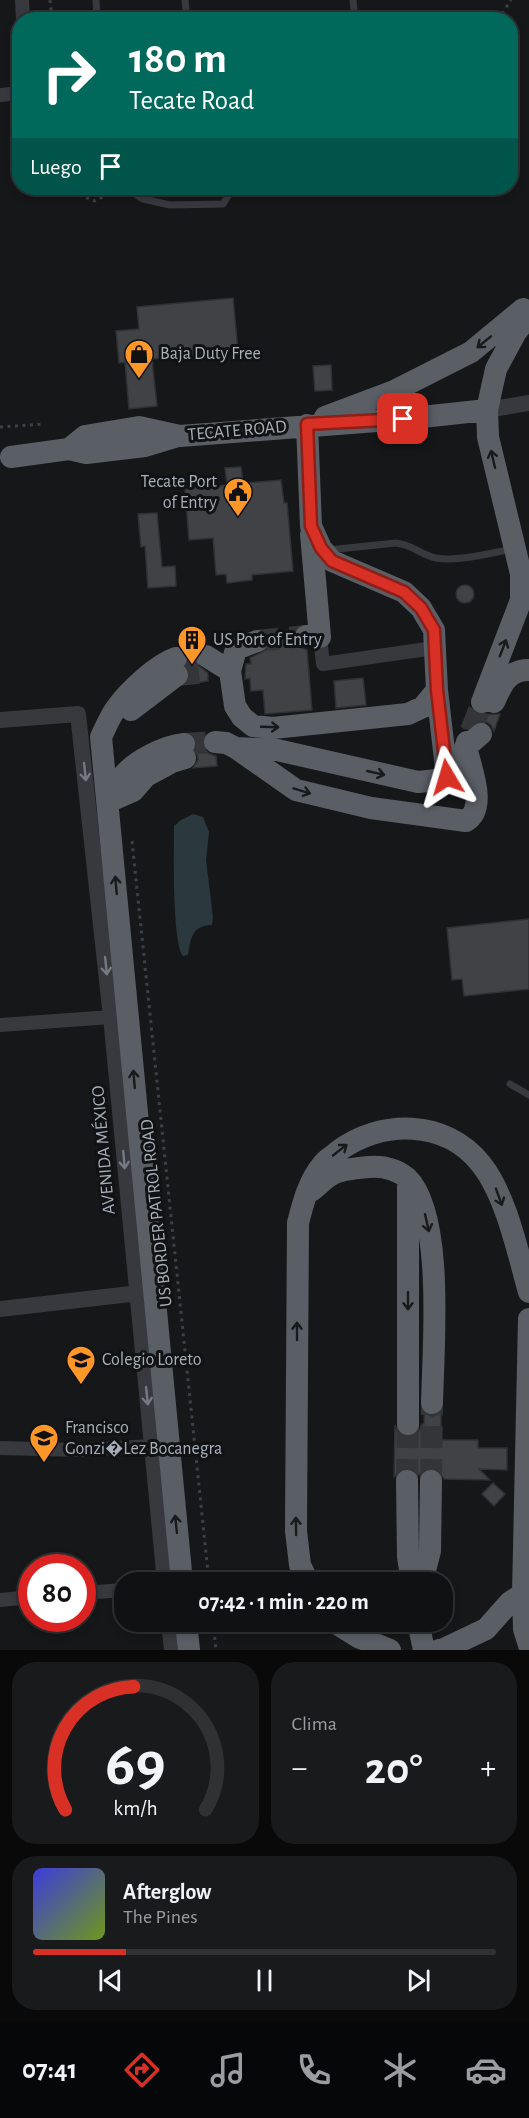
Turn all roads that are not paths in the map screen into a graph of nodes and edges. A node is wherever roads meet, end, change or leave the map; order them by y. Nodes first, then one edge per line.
1 (136, 195) edge
2 (229, 195) edge
3 (529, 305) edge
4 (529, 316) edge
5 (529, 403) edge
6 (487, 410) junction
7 (307, 424) junction
8 (11, 457) dead end
9 (311, 526) junction
10 (515, 549) junction
11 (324, 551) junction
12 (521, 574) junction
13 (529, 621) edge
14 (313, 636) joint
15 (257, 641) tunnel mouth
16 (434, 648) junction
17 (176, 667) tunnel mouth
18 (529, 670) edge
19 (437, 690) junction
20 (0, 720) edge
21 (185, 751) tunnel mouth
22 (447, 777) junction
23 (108, 802) junction
24 (111, 1017) junction
25 (0, 1026) edge
26 (510, 1084) dead end
27 (529, 1095) edge
28 (408, 1179) junction
29 (305, 1196) junction
30 (529, 1292) edge
31 (145, 1293) junction
32 (0, 1309) edge
33 (529, 1319) edge
34 (432, 1403) tunnel mouth
35 (408, 1424) tunnel mouth
36 (153, 1446) junction
37 (0, 1448) edge
38 (407, 1481) tunnel mouth
39 (431, 1481) tunnel mouth
40 (164, 1572) edge
41 (181, 1572) edge
42 (304, 1572) edge
43 (410, 1572) edge
44 (425, 1572) edge
45 (114, 1591) edge
46 (96, 1592) edge
47 (526, 1593) edge
48 (18, 1598) edge
49 (0, 1600) edge
50 (170, 1632) edge
51 (187, 1632) edge
52 (350, 1632) edge
53 (420, 1632) edge
54 (529, 1645) edge
55 (172, 1650) edge
56 (189, 1650) edge
57 (390, 1650) edge
58 (424, 1650) edge
59 (439, 1650) edge

1 - 2 lane
3 -> 7 highway
4 - 6 highway
5 - 6 street
6 - 7 highway, TECATE ROAD
10 -> 6 highway
7 - 8 highway, TECATE ROAD
7 - 9 highway
9 - 11 highway
9 - 14 highway
10 - 11 lane
10 - 12 highway
11 - 16 highway
12 - 13 highway
18 -> 12 highway
14 - 16 street
15 -> 19 highway
16 - 19 highway
17 - 23 highway
19 - 22 highway
20 -> 24 street, AVENIDA MÉXICO
21 - 23 highway
22 - 22 highway
31 -> 23 highway
24 - 25 street
24 -> 31 street, AVENIDA MÉXICO
26 - 27 lane
28 - 29 highway
28 -> 34 highway
28 -> 35 highway
29 -> 30 highway
42 -> 29 highway
31 - 32 street
31 -> 36 street, AVENIDA MÉXICO
41 -> 31 highway
33 - 47 highway
36 - 37 street
36 - 40 street, AVENIDA MÉXICO
38 - 43 highway
39 - 44 highway
45 - 46 street
47 - 54 highway
47 - 59 highway
48 - 49 street
50 - 55 street
51 - 56 highway
52 - 57 highway
53 - 58 highway

